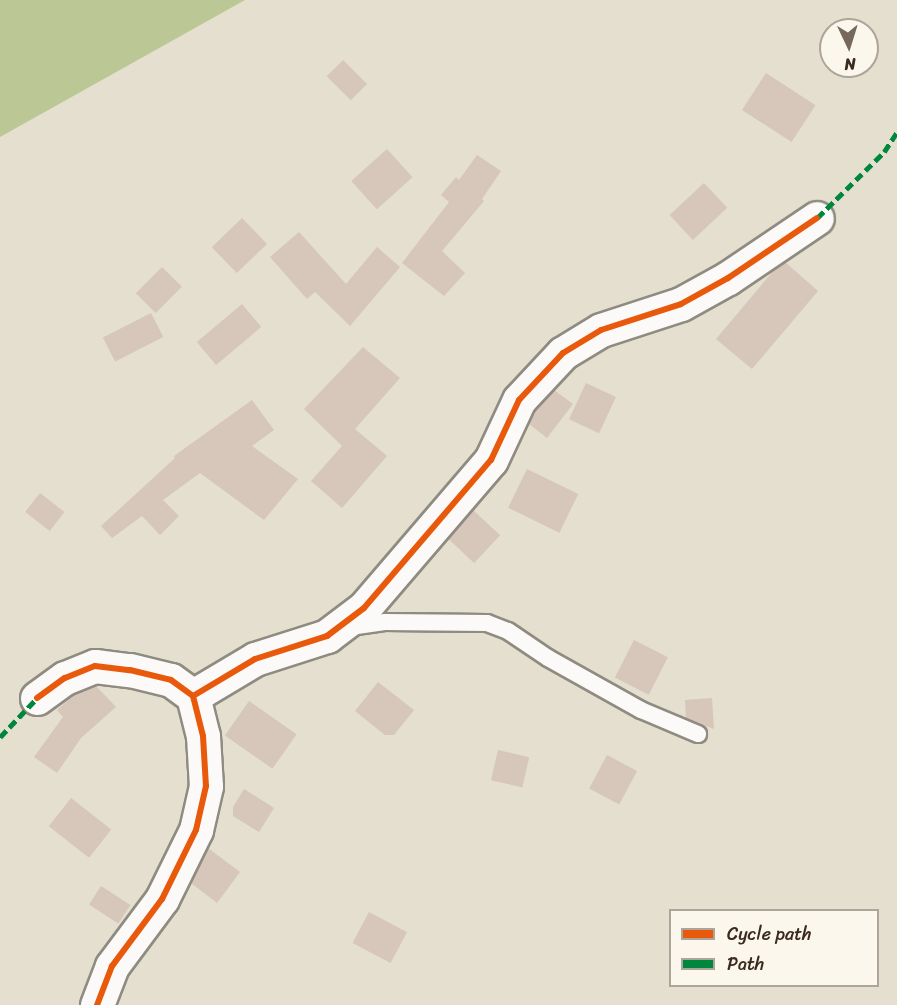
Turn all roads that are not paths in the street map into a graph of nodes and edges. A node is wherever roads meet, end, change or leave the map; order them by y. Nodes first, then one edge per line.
1 (817, 218) dead end
2 (337, 629) junction
3 (193, 696) junction
4 (37, 698) dead end
5 (698, 734) dead end
6 (97, 1005) edge

1 - 2 street
2 - 3 street
2 - 5 lane
3 - 4 street
3 - 6 street

